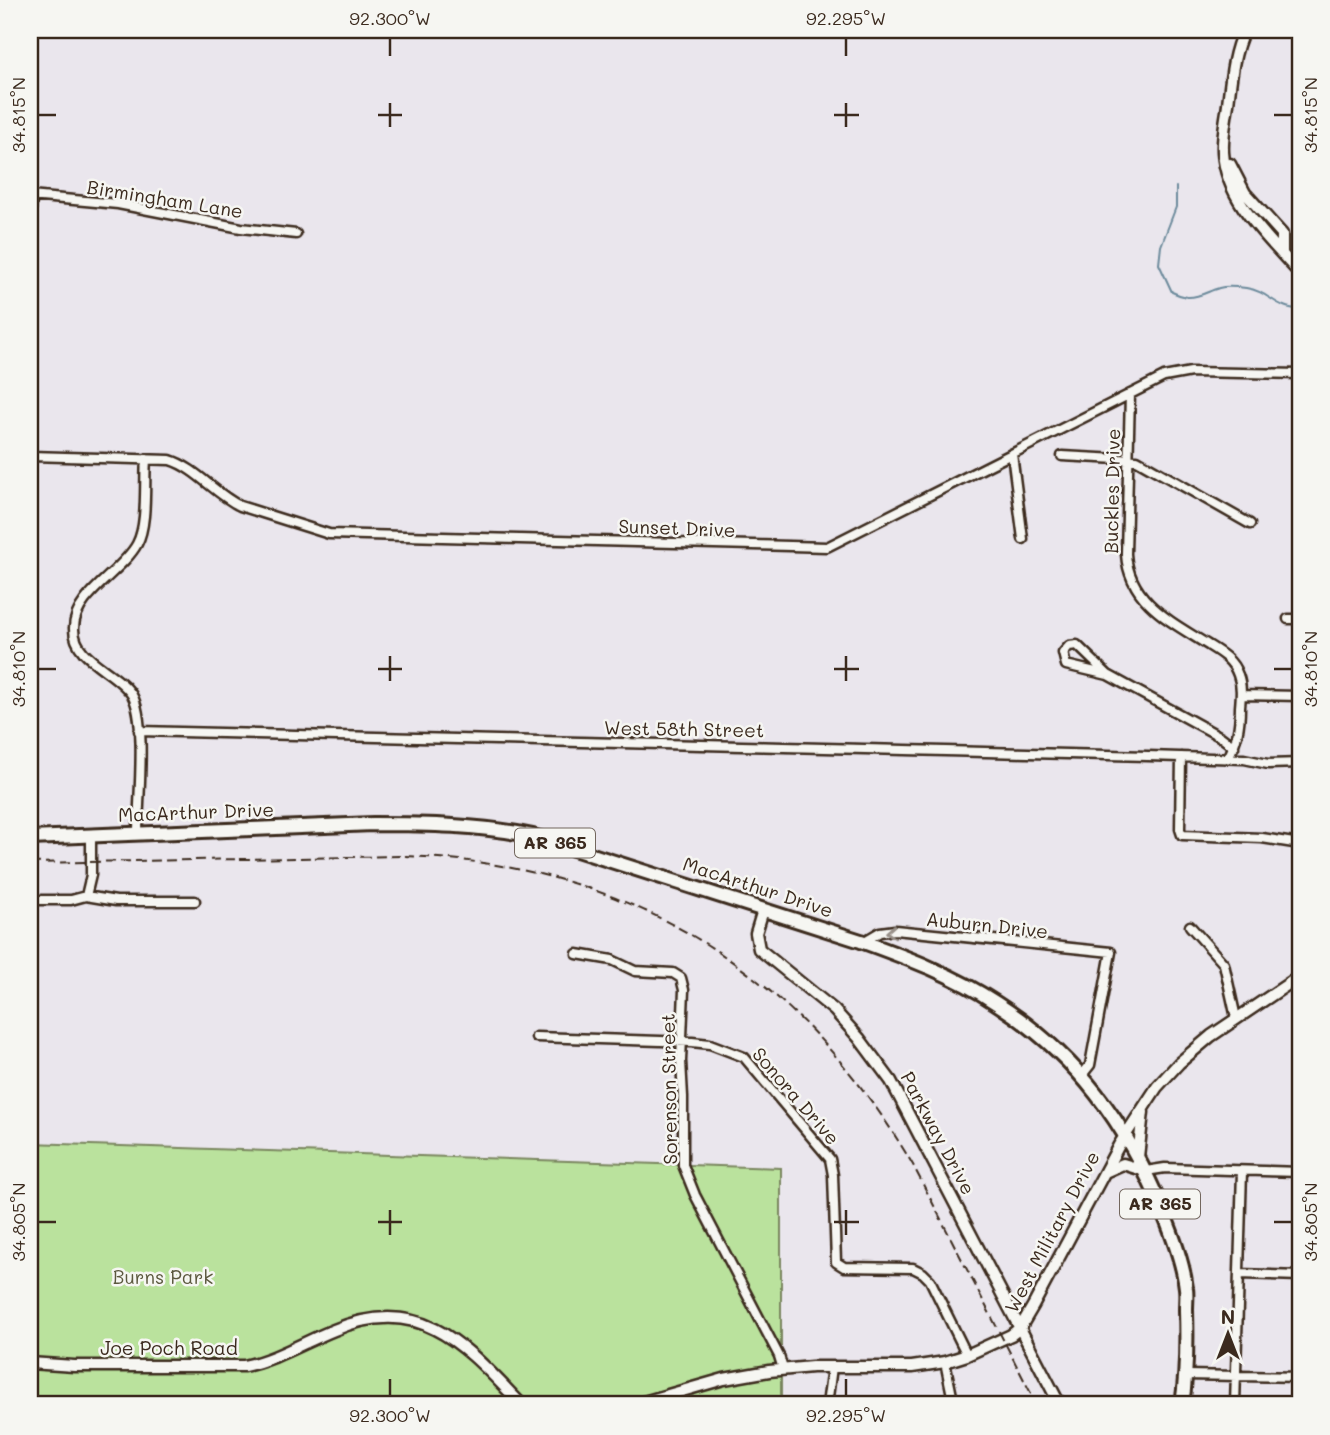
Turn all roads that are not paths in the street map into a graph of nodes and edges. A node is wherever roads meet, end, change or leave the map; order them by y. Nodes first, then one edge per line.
1 (1244, 30) edge
2 (31, 196) edge
3 (30, 214) edge
4 (296, 234) dead end
5 (1300, 274) edge
6 (1300, 374) edge
7 (1130, 394) junction
8 (1012, 454) junction
9 (30, 456) edge
10 (1062, 456) dead end
11 (146, 459) junction
12 (1129, 459) junction
13 (1250, 524) dead end
14 (1023, 539) dead end
15 (1287, 619) dead end
16 (1300, 619) edge
17 (1108, 675) junction
18 (1241, 695) junction
19 (1300, 696) edge
20 (139, 731) junction
21 (1234, 747) junction
22 (1181, 757) junction
23 (1228, 758) junction
24 (1300, 763) edge
25 (138, 833) junction
26 (91, 836) junction
27 (30, 838) edge
28 (1300, 844) edge
29 (86, 896) junction
30 (30, 900) edge
31 (195, 901) dead end
32 (763, 910) junction
33 (1190, 926) dead end
34 (863, 942) junction
35 (577, 954) dead end
36 (1300, 976) edge
37 (1236, 1018) junction
38 (536, 1037) dead end
39 (682, 1042) junction
40 (1082, 1075) junction
41 (1143, 1109) junction
42 (1126, 1134) junction
43 (1138, 1157) junction
44 (1146, 1171) junction
45 (1242, 1171) junction
46 (1105, 1172) junction
47 (1300, 1172) edge
48 (1239, 1274) junction
49 (1300, 1276) edge
50 (1033, 1306) junction
51 (1010, 1309) junction
52 (1020, 1328) junction
53 (967, 1355) junction
54 (945, 1362) junction
55 (30, 1363) edge
56 (832, 1367) junction
57 (783, 1369) junction
58 (1185, 1375) junction
59 (1236, 1377) junction
60 (1300, 1377) edge
61 (522, 1405) edge
62 (633, 1405) edge
63 (827, 1405) edge
64 (954, 1405) edge
65 (1060, 1405) edge
66 (1182, 1405) edge
67 (1235, 1405) edge

1 - 5 street
2 - 3 street
2 - 4 street, Birmingham Lane
6 - 7 street, Sunset Drive
7 - 8 street, Sunset Drive
7 - 12 street, Buckles Drive
8 - 11 street, Sunset Drive
8 - 14 street
9 - 11 street, Sunset Drive
10 - 12 street
11 - 20 street
12 - 13 street
12 - 18 street, Buckles Drive
15 - 16 street
17 - 17 street
17 - 21 street
18 - 19 street
18 - 21 street, Buckles Drive
20 - 22 street, West 58th Street
20 - 25 street
21 - 23 street
22 - 23 street, West 58th Street
22 - 28 street
23 - 24 street, West 58th Street
25 - 26 main road, MacArthur Drive / AR 365
25 - 32 main road, MacArthur Drive / AR 365
26 - 27 main road, MacArthur Drive / AR 365
26 - 29 street
29 - 30 street
29 - 31 street
32 - 34 main road, MacArthur Drive / AR 365
32 - 51 street, Parkway Drive
33 - 37 street
34 - 40 main road, MacArthur Drive / AR 365
40 -> 34 street, Auburn Drive
35 - 39 street, Sorenson Street
36 - 37 street, West Military Drive
37 - 41 street, West Military Drive
38 - 39 street, Sonora Drive
39 - 53 street, Sonora Drive
39 - 57 street, Sorenson Street
40 - 42 main road, MacArthur Drive / AR 365
41 - 42 street, West Military Drive
41 - 43 street
42 - 43 main road, MacArthur Drive / AR 365
42 - 46 street, West Military Drive
43 - 44 main road, MacArthur Drive / AR 365
44 - 45 street
44 - 46 street
44 - 58 main road, MacArthur Drive / AR 365
45 - 47 street
45 - 48 street
46 - 50 street, West Military Drive
48 - 49 street
48 - 59 street
50 - 51 street
50 - 52 street, West Military Drive
51 - 52 street, Parkway Drive
52 - 53 street, West Military Drive
52 - 65 street, Parkway Drive
53 - 54 street, West Military Drive
54 - 56 street, West Military Drive
54 - 64 street
55 - 61 street, Joe Poch Road
56 - 57 street, West Military Drive
56 - 63 street
57 - 62 street, West Military Drive
58 - 59 street
58 - 66 main road, MacArthur Drive / AR 365
59 - 60 street
59 - 67 street

